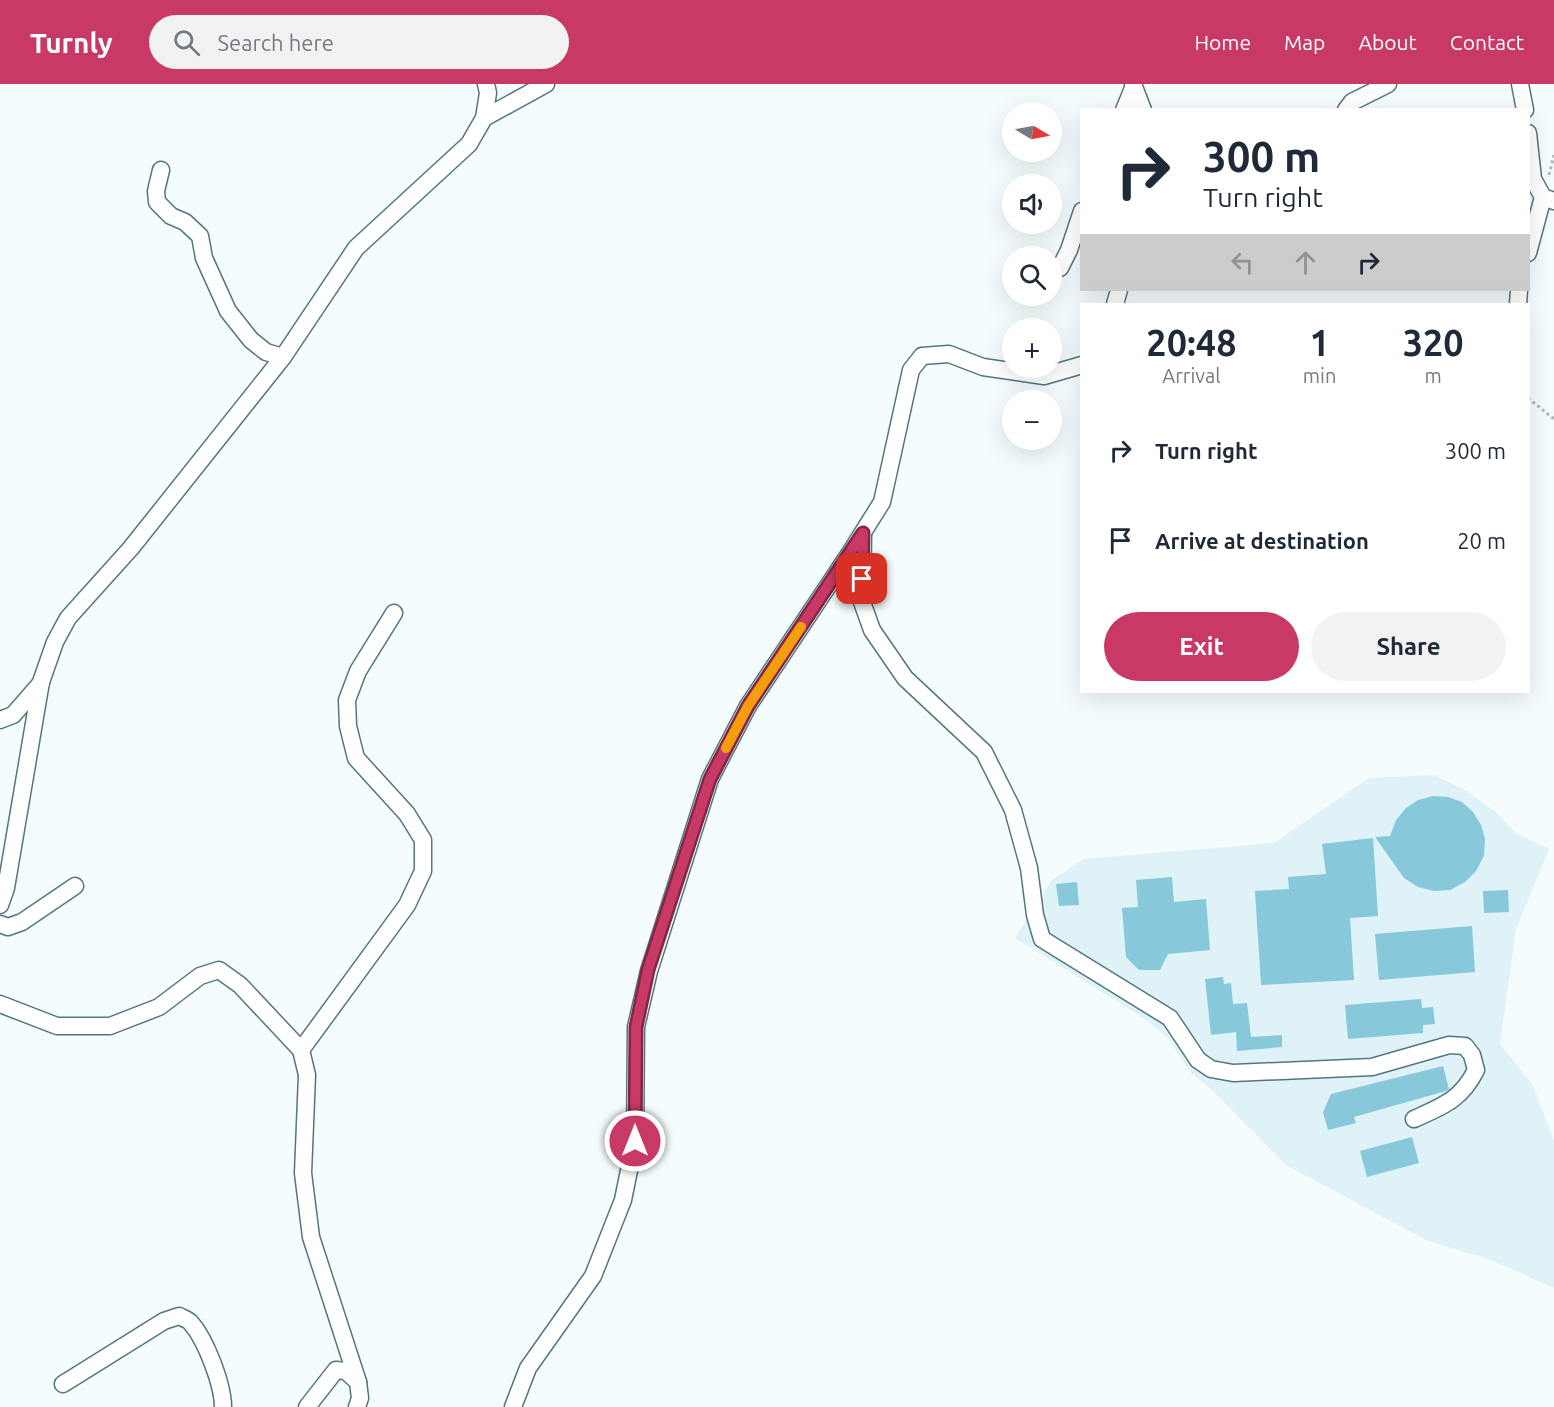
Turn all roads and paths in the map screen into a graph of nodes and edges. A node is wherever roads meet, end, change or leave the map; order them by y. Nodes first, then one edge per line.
1 (486, 84) edge
2 (546, 84) edge
3 (1388, 84) edge
4 (1520, 84) edge
5 (1133, 86) edge
6 (1125, 108) edge
7 (1142, 108) edge
8 (1348, 108) edge
9 (1525, 108) edge
10 (484, 118) junction
11 (1530, 151) edge
12 (161, 170) dead end
13 (1548, 199) edge
14 (1080, 217) edge
15 (1530, 247) edge
16 (1062, 264) edge
17 (283, 357) junction
18 (1080, 366) edge
19 (1530, 400) edge
20 (1554, 419) edge
21 (863, 533) junction
22 (394, 613) dead end
23 (41, 682) junction
24 (0, 720) edge
25 (75, 886) dead end
26 (0, 905) edge
27 (0, 924) edge
28 (0, 1004) edge
29 (301, 1050) junction
30 (1414, 1119) dead end
31 (358, 1382) junction
32 (63, 1383) dead end
33 (223, 1407) edge
34 (307, 1407) edge
35 (357, 1407) edge
36 (513, 1407) edge

1 - 10 street
2 - 10 street
3 - 8 street
4 - 9 street
5 - 6 street
5 - 7 street
10 - 17 street
11 - 13 street
12 - 17 street
13 - 15 street
14 - 16 street
17 - 23 street
18 - 21 street
19 - 20 path
21 - 30 street
21 - 36 street
22 - 29 street
23 - 24 street
23 - 26 street
25 - 27 street
28 - 29 street
29 - 31 street
31 - 34 street
31 - 35 street
32 - 33 street

